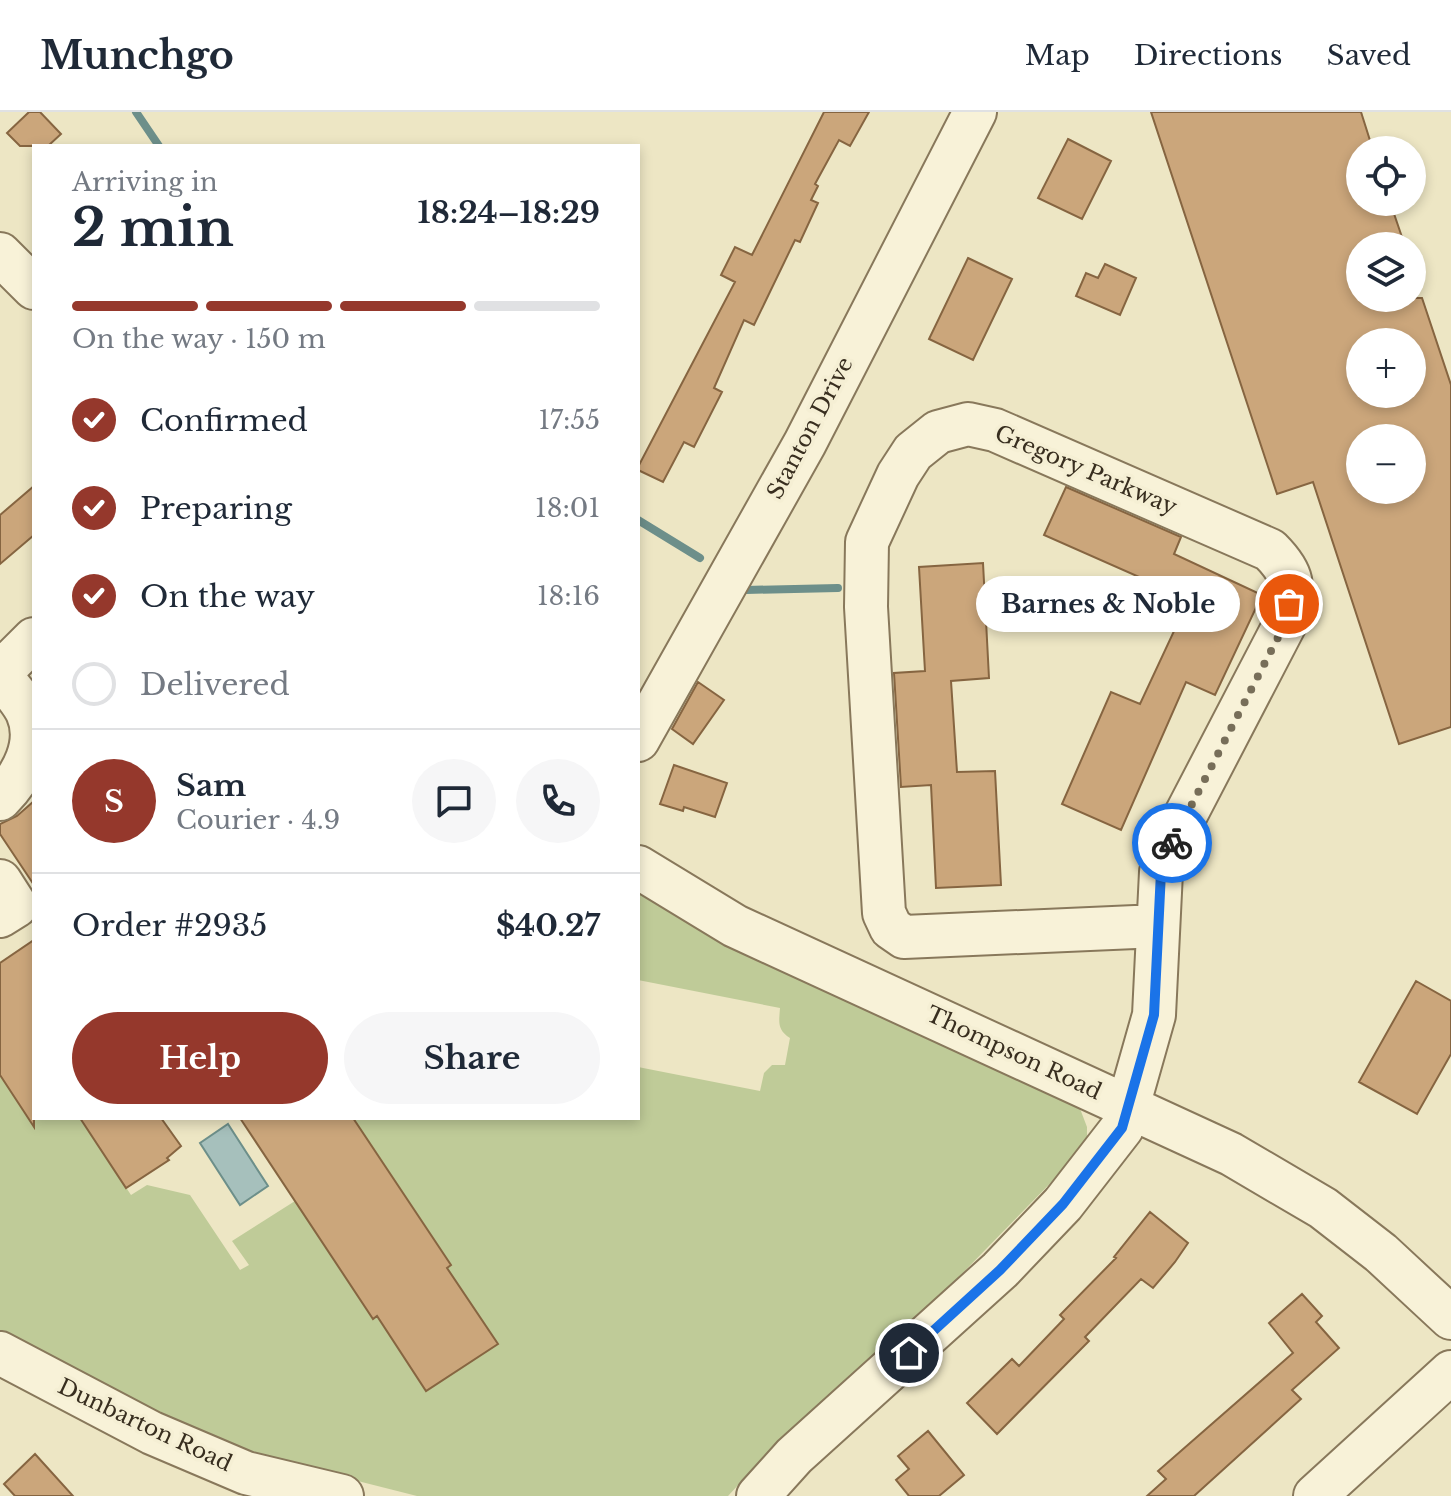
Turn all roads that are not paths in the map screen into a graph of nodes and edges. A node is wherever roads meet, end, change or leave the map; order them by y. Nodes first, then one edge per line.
1 (975, 112) edge
2 (0, 254) edge
3 (32, 286) edge
4 (32, 641) edge
5 (0, 674) edge
6 (640, 736) edge
7 (0, 799) edge
8 (640, 868) edge
9 (0, 881) edge
10 (0, 916) edge
11 (1158, 926) junction
12 (1129, 1106) junction
13 (1451, 1318) edge
14 (0, 1353) edge
15 (1451, 1372) edge
16 (239, 1484) edge
17 (342, 1496) edge
18 (758, 1496) edge
19 (1315, 1496) edge

1 - 6 street, Stanton Drive
2 - 3 street
4 - 5 street
5 - 7 street
8 - 12 street, Thompson Road
9 - 10 street
11 - 11 street, Gregory Parkway
11 - 12 street, Gregory Parkway
12 - 13 street, Thompson Road
12 - 18 street, Gregory Parkway
14 - 16 street, Dunbarton Road
15 - 19 street
16 - 17 street, Dunbarton Road

